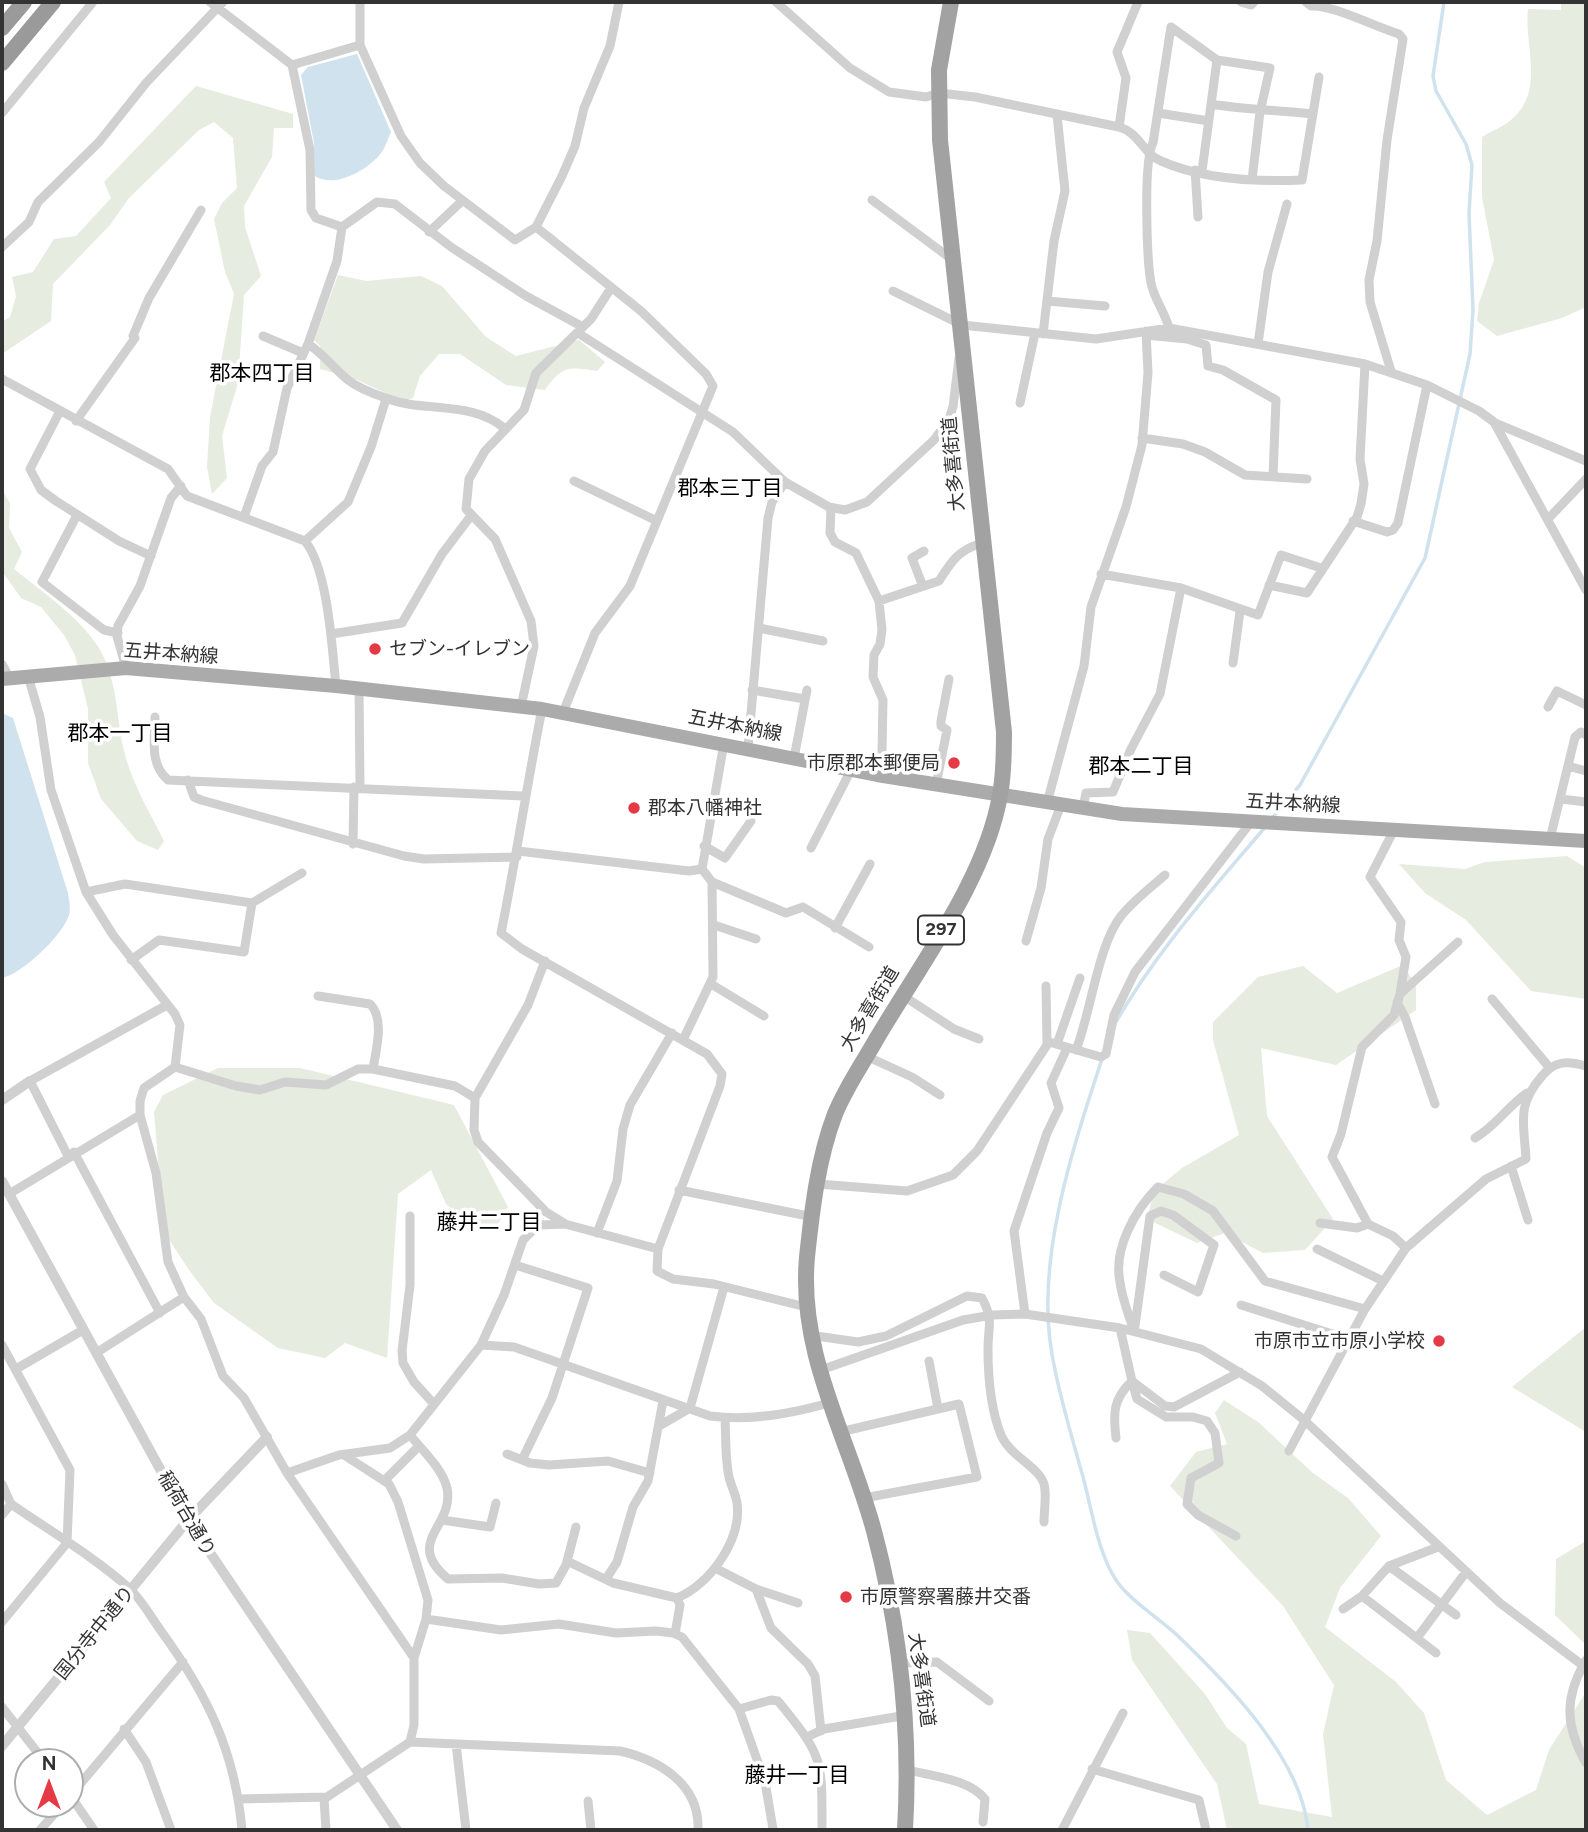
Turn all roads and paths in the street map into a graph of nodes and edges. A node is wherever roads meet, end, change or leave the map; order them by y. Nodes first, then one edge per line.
1 (24, 2) edge
2 (53, 2) edge
3 (93, 2) edge
4 (360, 2) edge
5 (619, 2) edge
6 (951, 2) edge
7 (1138, 2) edge
8 (1241, 2) edge
9 (1254, 2) edge
10 (1306, 2) edge
11 (779, 3) edge
12 (217, 4) edge
13 (2, 28) edge
14 (360, 45) junction
15 (1217, 60) junction
16 (2, 63) edge
17 (292, 65) junction
18 (1319, 77) dead end
19 (939, 93) junction
20 (1211, 104) junction
21 (1260, 112) junction
22 (2, 113) edge
23 (1158, 113) junction
24 (1313, 114) junction
25 (1057, 115) junction
26 (1209, 121) junction
27 (1119, 127) junction
28 (1148, 152) junction
29 (1199, 171) junction
30 (1252, 180) junction
31 (462, 201) junction
32 (872, 201) dead end
33 (1287, 204) dead end
34 (201, 210) dead end
35 (1198, 218) dead end
36 (342, 227) junction
37 (536, 227) junction
38 (429, 232) junction
39 (2, 247) edge
40 (956, 262) junction
41 (611, 288) junction
42 (893, 290) dead end
43 (1047, 301) junction
44 (1105, 306) dead end
45 (962, 325) junction
46 (1169, 328) junction
47 (580, 330) junction
48 (1039, 333) junction
49 (1146, 333) junction
50 (263, 336) dead end
51 (963, 343) junction
52 (1258, 344) junction
53 (305, 348) junction
54 (1365, 364) junction
55 (1391, 371) junction
56 (2, 379) edge
57 (1427, 385) junction
58 (386, 399) junction
59 (1020, 402) dead end
60 (60, 411) junction
61 (702, 414) junction
62 (76, 421) junction
63 (1494, 422) junction
64 (504, 428) junction
65 (1142, 438) junction
66 (1586, 461) edge
67 (1273, 477) junction
68 (1307, 479) dead end
69 (1586, 479) edge
70 (574, 481) dead end
71 (785, 482) junction
72 (181, 486) junction
73 (831, 508) junction
74 (78, 515) junction
75 (244, 517) junction
76 (470, 517) junction
77 (1548, 519) junction
78 (657, 521) junction
79 (1353, 521) junction
80 (305, 541) junction
81 (982, 543) junction
82 (924, 551) dead end
83 (151, 556) junction
84 (1321, 568) junction
85 (1101, 574) junction
86 (922, 584) junction
87 (1269, 584) junction
88 (1181, 588) junction
89 (1586, 590) edge
90 (879, 601) junction
91 (1240, 611) junction
92 (759, 628) junction
93 (118, 633) junction
94 (331, 634) junction
95 (823, 641) dead end
96 (1233, 663) dead end
97 (2, 664) edge
98 (126, 668) junction
99 (27, 676) junction
100 (5, 678) edge
101 (949, 679) dead end
102 (336, 686) junction
103 (359, 689) junction
104 (752, 690) junction
105 (1586, 705) edge
106 (521, 707) junction
107 (1548, 707) dead end
108 (542, 709) junction
109 (562, 715) junction
110 (155, 717) dead end
111 (1586, 735) edge
112 (724, 743) junction
113 (748, 748) junction
114 (794, 758) junction
115 (1568, 766) junction
116 (851, 770) junction
117 (1586, 771) edge
118 (877, 775) junction
119 (188, 780) junction
120 (936, 785) junction
121 (357, 787) junction
122 (523, 796) junction
123 (1000, 796) junction
124 (1561, 799) junction
125 (1586, 802) edge
126 (1054, 804) junction
127 (1083, 808) junction
128 (751, 821) dead end
129 (1251, 821) junction
130 (1395, 828) junction
131 (1550, 839) junction
132 (1586, 841) edge
133 (353, 844) junction
134 (704, 846) junction
135 (811, 848) dead end
136 (517, 854) junction
137 (870, 864) dead end
138 (702, 869) junction
139 (302, 873) dead end
140 (1165, 875) dead end
141 (712, 881) junction
142 (86, 892) junction
143 (252, 903) junction
144 (714, 925) junction
145 (835, 928) junction
146 (756, 939) dead end
147 (1026, 941) dead end
148 (1458, 942) dead end
149 (869, 947) dead end
150 (131, 960) junction
151 (545, 961) junction
152 (1080, 978) dead end
153 (711, 984) junction
154 (1046, 986) dead end
155 (318, 996) dead end
156 (902, 996) junction
157 (1399, 998) junction
158 (1492, 999) dead end
159 (167, 1006) junction
160 (764, 1016) dead end
161 (672, 1033) junction
162 (979, 1039) dead end
163 (683, 1040) junction
164 (1052, 1043) junction
165 (1072, 1049) junction
166 (866, 1056) junction
167 (1585, 1064) edge
168 (175, 1067) junction
169 (1549, 1067) junction
170 (373, 1069) junction
171 (30, 1081) junction
172 (1527, 1093) junction
173 (940, 1095) dead end
174 (475, 1098) junction
175 (2, 1100) edge
176 (1435, 1104) dead end
177 (140, 1115) junction
178 (1475, 1138) dead end
179 (71, 1154) junction
180 (1511, 1166) junction
181 (2, 1181) edge
182 (818, 1184) junction
183 (680, 1190) junction
184 (9, 1194) junction
185 (410, 1216) dead end
186 (813, 1217) junction
187 (1528, 1220) dead end
188 (1320, 1223) dead end
189 (565, 1224) junction
190 (1368, 1224) junction
191 (597, 1233) junction
192 (1406, 1248) junction
193 (658, 1249) junction
194 (1317, 1250) dead end
195 (514, 1265) junction
196 (1164, 1275) dead end
197 (1383, 1282) junction
198 (724, 1287) junction
199 (184, 1297) junction
200 (1241, 1305) dead end
201 (806, 1307) junction
202 (1364, 1309) junction
203 (160, 1312) junction
204 (1025, 1314) junction
205 (992, 1315) junction
206 (1120, 1328) junction
207 (83, 1330) junction
208 (1134, 1331) junction
209 (809, 1335) junction
210 (1348, 1339) junction
211 (2, 1345) edge
212 (481, 1345) junction
213 (96, 1353) junction
214 (929, 1362) dead end
215 (563, 1365) junction
216 (16, 1369) junction
217 (818, 1371) junction
218 (1240, 1372) junction
219 (1132, 1381) junction
220 (663, 1401) junction
221 (829, 1403) junction
222 (433, 1404) junction
223 (690, 1408) junction
224 (938, 1409) junction
225 (724, 1418) junction
226 (1304, 1420) junction
227 (659, 1426) junction
228 (840, 1432) junction
229 (410, 1435) junction
230 (267, 1437) junction
231 (1116, 1438) dead end
232 (419, 1446) junction
233 (1289, 1451) dead end
234 (507, 1454) dead end
235 (344, 1455) junction
236 (522, 1460) junction
237 (650, 1473) junction
238 (287, 1474) junction
239 (384, 1482) junction
240 (2, 1484) edge
241 (864, 1499) junction
242 (496, 1503) dead end
243 (11, 1504) junction
244 (2, 1515) edge
245 (188, 1520) junction
246 (442, 1520) junction
247 (1044, 1522) dead end
248 (576, 1527) dead end
249 (1236, 1536) dead end
250 (67, 1543) junction
251 (1438, 1546) junction
252 (567, 1561) junction
253 (1389, 1566) junction
254 (717, 1569) junction
255 (1466, 1572) junction
256 (606, 1579) junction
257 (756, 1589) junction
258 (131, 1590) junction
259 (1362, 1596) junction
260 (677, 1598) junction
261 (798, 1603) dead end
262 (1441, 1604) junction
263 (1343, 1609) dead end
264 (1456, 1615) dead end
265 (426, 1619) junction
266 (2, 1622) edge
267 (675, 1634) junction
268 (1417, 1638) junction
269 (1436, 1653) dead end
270 (414, 1658) junction
271 (183, 1662) junction
272 (900, 1663) junction
273 (1585, 1665) edge
274 (989, 1701) dead end
275 (2, 1707) edge
276 (739, 1709) junction
277 (1123, 1713) dead end
278 (907, 1716) junction
279 (18, 1727) junction
280 (124, 1728) junction
281 (821, 1731) junction
282 (807, 1737) junction
283 (410, 1742) junction
284 (456, 1744) junction
285 (2, 1746) edge
286 (34, 1748) edge
287 (1586, 1763) edge
288 (1092, 1769) junction
289 (908, 1770) junction
290 (360, 1776) junction
291 (84, 1778) edge
292 (324, 1798) junction
293 (239, 1799) junction
294 (589, 1801) dead end
295 (84, 1815) edge
296 (983, 1822) dead end
297 (773, 1829) edge
298 (94, 1830) edge
299 (171, 1830) edge
300 (242, 1830) edge
301 (326, 1830) edge
302 (397, 1830) edge
303 (467, 1830) edge
304 (591, 1830) edge
305 (698, 1830) edge
306 (822, 1830) edge
307 (905, 1830) edge
308 (1062, 1830) edge
309 (1206, 1830) edge

1 - 13 highway
2 - 16 highway
3 - 22 street
4 - 14 street
5 - 37 street
6 - 19 highway, 大多喜街道 / 297
7 - 27 street
8 - 9 street
10 - 55 street
11 - 19 street
12 - 17 street
12 - 39 street
14 - 17 street
14 - 31 street
15 - 20 street
15 - 21 street
15 - 23 street
17 - 36 street
18 - 24 street
19 - 25 street
19 - 40 highway, 大多喜街道 / 297
20 - 21 street
20 - 26 street
21 - 24 street
21 - 30 street
23 - 26 street
23 - 28 street
24 - 30 street
25 - 27 street
25 - 43 street
26 - 29 street
27 - 28 street
28 - 29 street
28 - 46 street
29 - 30 street
29 - 35 street
31 - 37 street
31 - 38 street
32 - 40 street
33 - 52 street
34 - 62 street
36 - 38 street
36 - 53 street
37 - 41 street
38 - 47 street
40 - 45 highway, 大多喜街道 / 297
41 - 47 street
41 - 61 street
42 - 45 street
43 - 44 street
43 - 48 street
45 - 48 street
45 - 51 highway, 大多喜街道 / 297
46 - 49 street
46 - 52 street
47 - 61 street
47 - 64 street
48 - 49 street
48 - 59 street
49 - 65 street
49 - 67 street
50 - 53 street
51 - 73 street
51 - 81 highway, 大多喜街道 / 297
52 - 54 street
53 - 58 street
53 - 75 street
54 - 55 street
54 - 79 street
55 - 57 street
56 - 60 street
57 - 63 street
57 - 79 street
58 - 64 street
58 - 80 street
60 - 62 street
60 - 74 street
61 - 71 street
61 - 78 street
62 - 72 street
63 - 66 street
63 - 77 street
64 - 76 street
65 - 67 street
65 - 85 street
67 - 68 street
69 - 77 street
70 - 78 street
71 - 73 street
71 - 92 street
72 - 75 street
72 - 83 street
73 - 90 street
74 - 83 street
74 - 93 street
75 - 80 street
76 - 94 street
76 - 106 street
77 - 89 street
78 - 109 street
79 - 84 street
80 - 94 street
81 - 86 street
81 - 123 highway, 大多喜街道 / 297
82 - 86 street
83 - 93 street
84 - 87 street
84 - 87 street
85 - 88 street
85 - 126 street
86 - 90 street
87 - 91 street
88 - 91 street
88 - 127 street
90 - 118 street
91 - 96 street
92 - 95 street
92 - 104 street
93 - 98 street
94 - 102 street
97 - 100 street
98 - 99 main road, 五井本納線
98 - 102 main road, 五井本納線
99 - 100 main road, 五井本納線
99 - 142 street
101 - 120 street
102 - 103 main road, 五井本納線
103 - 106 main road, 五井本納線
103 - 121 street
104 - 113 street
104 - 114 street
105 - 107 street
106 - 108 main road, 五井本納線
108 - 109 main road, 五井本納線
108 - 122 street
109 - 112 main road, 五井本納線
110 - 119 street
111 - 115 street
112 - 113 main road, 五井本納線
112 - 134 street
113 - 114 main road, 五井本納線
114 - 116 main road, 五井本納線
115 - 117 street
115 - 124 street
116 - 118 main road, 五井本納線
116 - 135 street
118 - 120 main road, 五井本納線
119 - 121 street
119 - 133 street
120 - 123 main road, 五井本納線
121 - 122 street
121 - 133 street
122 - 136 street
123 - 126 main road, 五井本納線
123 - 156 highway, 大多喜街道 / 297
124 - 125 street
124 - 131 street
126 - 127 main road, 五井本納線
126 - 147 street
127 - 129 main road, 五井本納線
128 - 134 street
129 - 130 main road, 五井本納線
129 - 165 street
130 - 131 main road, 五井本納線
130 - 157 street
131 - 132 main road, 五井本納線
133 - 136 street
134 - 138 street
136 - 138 street
136 - 151 street
137 - 145 street
138 - 141 street
139 - 143 street
140 - 165 street
141 - 144 street
141 - 145 street
142 - 143 street
142 - 150 street
143 - 150 street
144 - 146 street
144 - 153 street
145 - 149 street
148 - 157 street
150 - 159 street
151 - 161 street
151 - 174 street
152 - 164 street
153 - 160 street
153 - 163 street
154 - 164 street
155 - 170 street
156 - 162 street
156 - 166 highway, 大多喜街道 / 297
157 - 176 street
157 - 190 street
158 - 169 street
159 - 168 street
159 - 171 street
161 - 163 street
161 - 191 street
163 - 183 street
164 - 165 street
164 - 182 street
165 - 204 street
166 - 173 street
166 - 182 highway, 大多喜街道 / 297
167 - 169 street
168 - 170 street
168 - 177 street
169 - 172 street
170 - 174 street
171 - 175 street
171 - 179 street
172 - 178 street
172 - 180 street
174 - 189 street
177 - 179 street
177 - 199 street
179 - 184 street
179 - 203 street
180 - 187 street
180 - 192 street
181 - 184 street, 稲荷台通り
182 - 186 highway, 大多喜街道 / 297
183 - 186 street
183 - 193 street
184 - 207 street, 稲荷台通り
185 - 222 street
186 - 201 highway, 大多喜街道 / 297
188 - 190 street
189 - 191 street
189 - 195 street
190 - 192 street
191 - 193 street
192 - 197 street
193 - 198 street
194 - 197 street
195 - 212 street
195 - 215 street
196 - 208 street
197 - 202 street
198 - 201 street
198 - 223 street
199 - 203 street
199 - 230 street
200 - 210 street
201 - 209 highway, 大多喜街道 / 297
202 - 208 street
202 - 210 street
203 - 213 street
204 - 205 street
204 - 206 street
205 - 209 street
205 - 217 street
205 - 247 street
206 - 208 street
206 - 219 street
207 - 213 street, 稲荷台通り
207 - 216 street
208 - 218 street
209 - 217 highway, 大多喜街道 / 297
210 - 226 street
211 - 216 street
212 - 215 street
212 - 222 street
213 - 245 street, 稲荷台通り
214 - 224 street
215 - 220 street
215 - 236 street
216 - 250 street
217 - 221 highway, 大多喜街道 / 297
218 - 219 street
218 - 226 street
219 - 231 street
219 - 249 street
220 - 223 street
220 - 227 street
221 - 225 street
221 - 228 highway, 大多喜街道 / 297
222 - 229 street
223 - 225 street
223 - 227 street
224 - 228 street
224 - 241 street
225 - 254 street
226 - 233 street
226 - 251 street
227 - 237 street
228 - 241 highway, 大多喜街道 / 297
229 - 232 street
229 - 235 street
230 - 238 street
230 - 245 street, 国分寺中通り
232 - 239 street
232 - 246 street
234 - 236 street
235 - 238 street
235 - 239 street
236 - 237 street
237 - 256 street
238 - 270 street
239 - 265 street
240 - 243 street
241 - 272 highway, 大多喜街道 / 297
242 - 246 street
243 - 244 street
243 - 250 street
245 - 258 street, 国分寺中通り
245 - 290 street, 稲荷台通り
246 - 252 street
248 - 252 street
250 - 258 street
250 - 266 street
251 - 253 street
251 - 255 street
252 - 256 street
253 - 259 street
253 - 262 street
254 - 257 street
254 - 260 street
255 - 262 street
255 - 273 street
256 - 260 street
257 - 261 street
257 - 281 street
258 - 271 street
258 - 279 street, 国分寺中通り
259 - 263 street
259 - 268 street
260 - 267 street
262 - 264 street
262 - 268 street
265 - 267 street
265 - 270 street
267 - 276 street
268 - 269 street
270 - 283 street
271 - 280 street
271 - 293 street
272 - 274 street
272 - 278 highway, 大多喜街道 / 297
273 - 287 street
275 - 279 street
276 - 282 street
276 - 297 street
277 - 288 street
278 - 281 street
278 - 289 highway, 大多喜街道 / 297
279 - 285 street, 国分寺中通り
279 - 286 street
280 - 291 street
280 - 299 street
281 - 282 street
282 - 306 street
283 - 284 street
283 - 290 street
284 - 303 street
284 - 305 street
288 - 308 street
288 - 309 street
289 - 296 street
289 - 307 highway, 大多喜街道 / 297
290 - 292 street
290 - 302 street, 稲荷台通り
292 - 293 street
292 - 301 street
293 - 300 street
294 - 304 street
295 - 298 street

